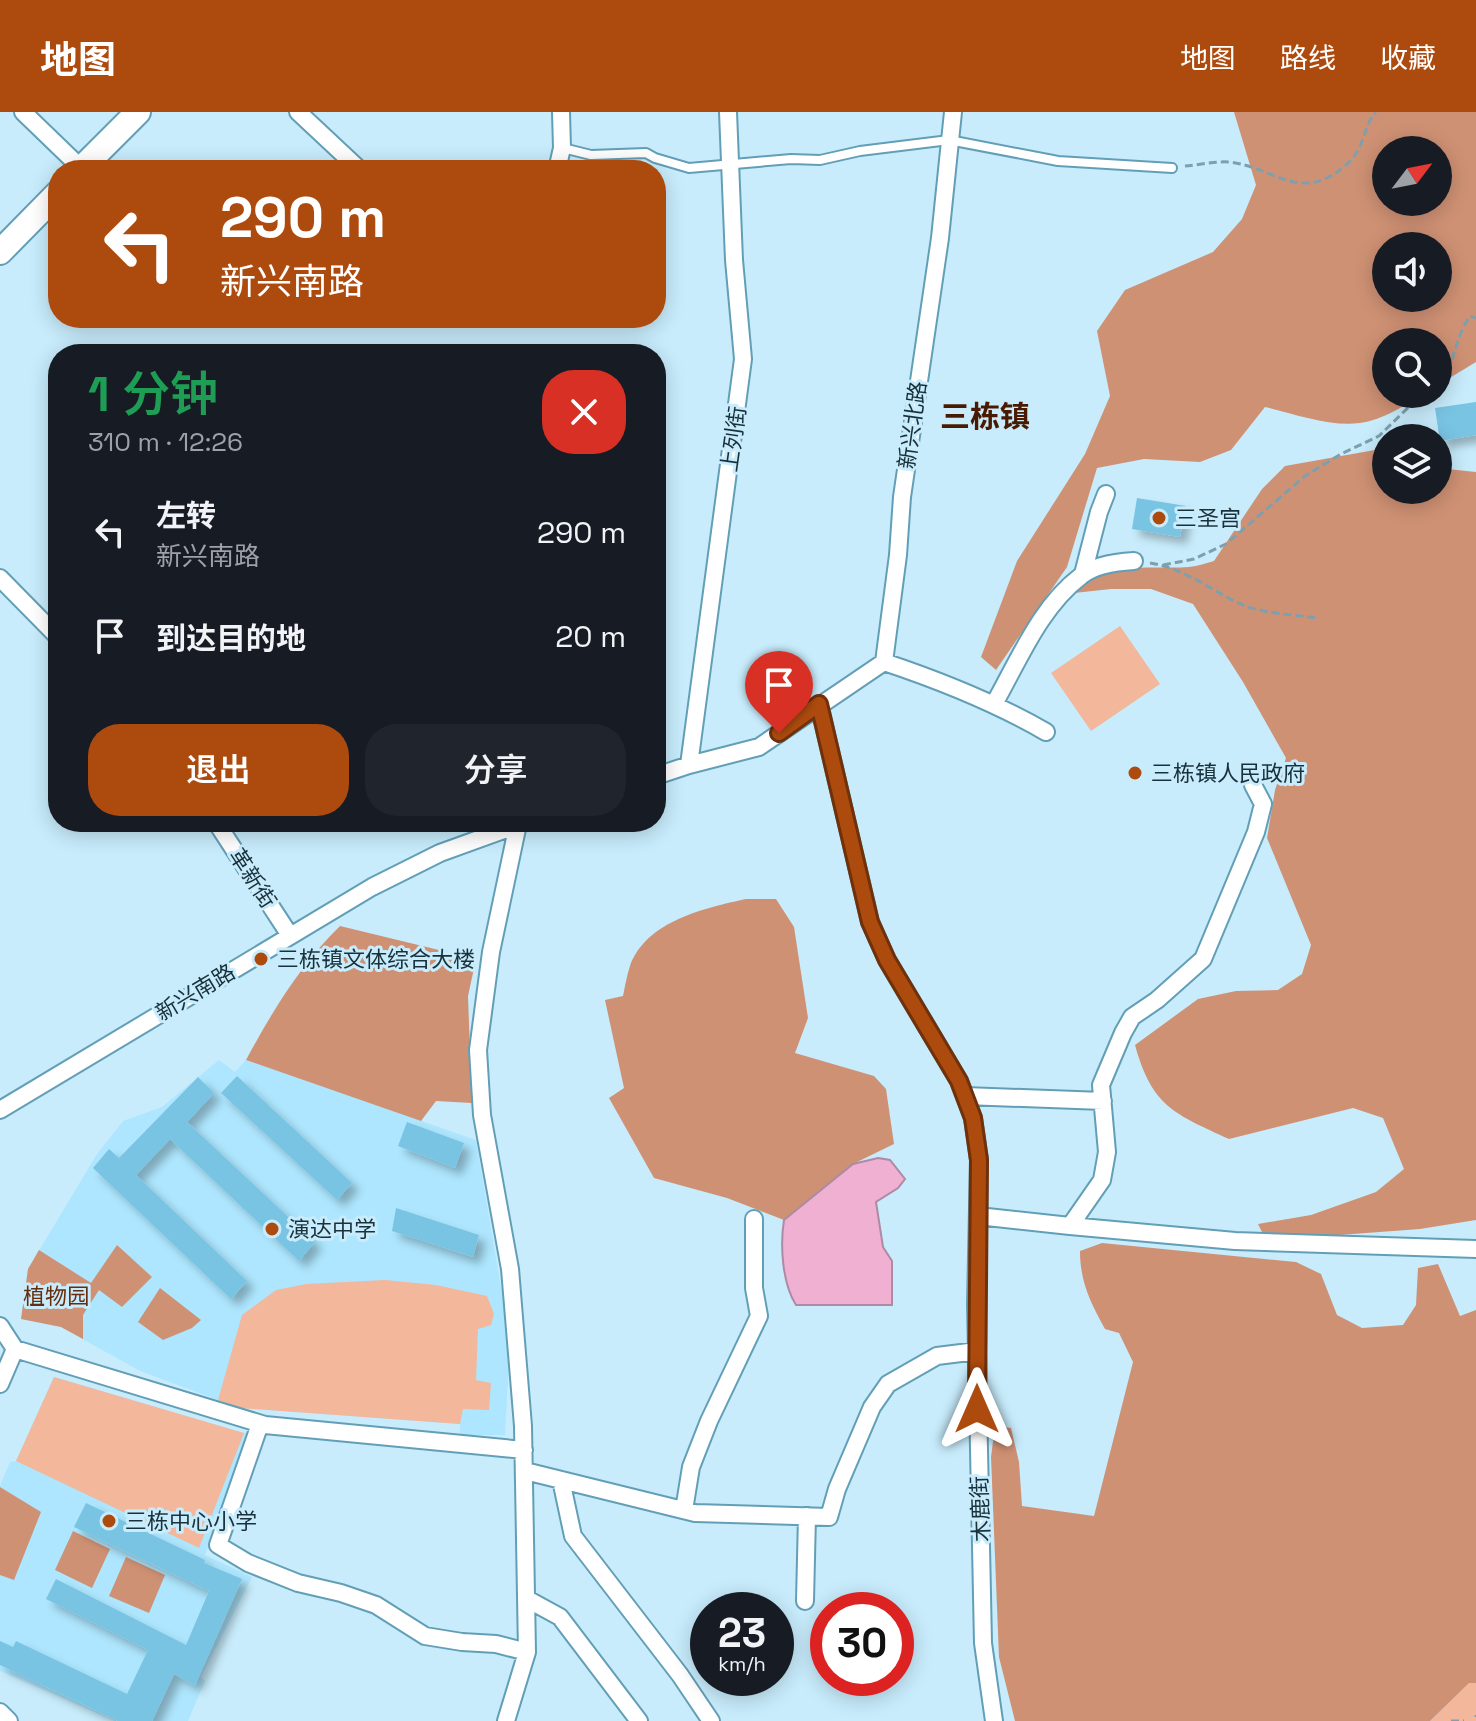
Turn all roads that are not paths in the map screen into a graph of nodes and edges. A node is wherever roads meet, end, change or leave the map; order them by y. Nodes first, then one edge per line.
1 (23, 112) edge
2 (138, 112) edge
3 (298, 112) edge
4 (561, 112) edge
5 (728, 112) edge
6 (953, 112) edge
7 (949, 140) junction
8 (562, 148) junction
9 (72, 160) edge
10 (90, 160) edge
11 (349, 160) edge
12 (559, 160) edge
13 (662, 160) edge
14 (666, 161) edge
15 (730, 163) junction
16 (1172, 168) road end
17 (48, 203) edge
18 (0, 252) edge
19 (1106, 494) dead end
20 (1134, 561) road end
21 (1083, 574) junction
22 (0, 578) edge
23 (48, 627) edge
24 (884, 662) junction
25 (819, 704) junction
26 (994, 704) junction
27 (1046, 732) dead end
28 (689, 765) junction
29 (666, 773) edge
30 (1253, 785) dead end
31 (223, 832) edge
32 (497, 832) edge
33 (519, 832) edge
34 (289, 934) junction
35 (965, 1096) junction
36 (1103, 1101) junction
37 (0, 1110) edge
38 (978, 1216) junction
39 (754, 1219) dead end
40 (1070, 1226) junction
41 (1476, 1249) edge
42 (0, 1326) edge
43 (15, 1349) junction
44 (977, 1351) junction
45 (0, 1384) edge
46 (260, 1424) junction
47 (524, 1450) junction
48 (525, 1471) junction
49 (561, 1480) junction
50 (684, 1510) junction
51 (807, 1516) junction
52 (527, 1599) junction
53 (805, 1601) dead end
54 (527, 1652) junction
55 (0, 1712) edge
56 (9, 1721) edge
57 (506, 1721) edge
58 (639, 1721) edge
59 (711, 1721) edge
60 (994, 1721) edge

1 - 9 street
2 - 10 main road
3 - 11 street
4 - 8 street
5 - 15 street, 上列街
6 - 7 street, 新兴北路
7 - 15 lane
7 - 16 lane
7 - 24 street, 新兴北路
8 - 12 street
8 - 13 lane
14 - 15 lane
15 - 28 street, 上列街
17 - 18 main road
19 - 21 street
20 - 21 street
21 - 26 street
22 - 23 street
24 - 25 street
24 - 26 street
25 - 28 street
25 - 35 street, 木鹿街
26 - 27 street
28 - 29 street
30 - 36 street
31 - 34 street, 革新街
32 - 34 street, 新兴南路
33 - 47 street
34 - 37 street, 新兴南路
35 - 36 street
35 - 38 street, 木鹿街
36 - 40 street
38 - 40 street
38 - 44 street, 木鹿街
39 - 50 street
40 - 41 street
42 - 43 street
43 - 45 street
43 - 46 street
44 - 51 street
44 - 60 street, 木鹿街
46 - 47 street
46 - 54 street
47 - 48 street
48 - 49 street
48 - 52 street
49 - 50 street
49 - 59 street
50 - 51 street
51 - 53 street
52 - 54 street
52 - 58 street
54 - 57 street
55 - 56 street

